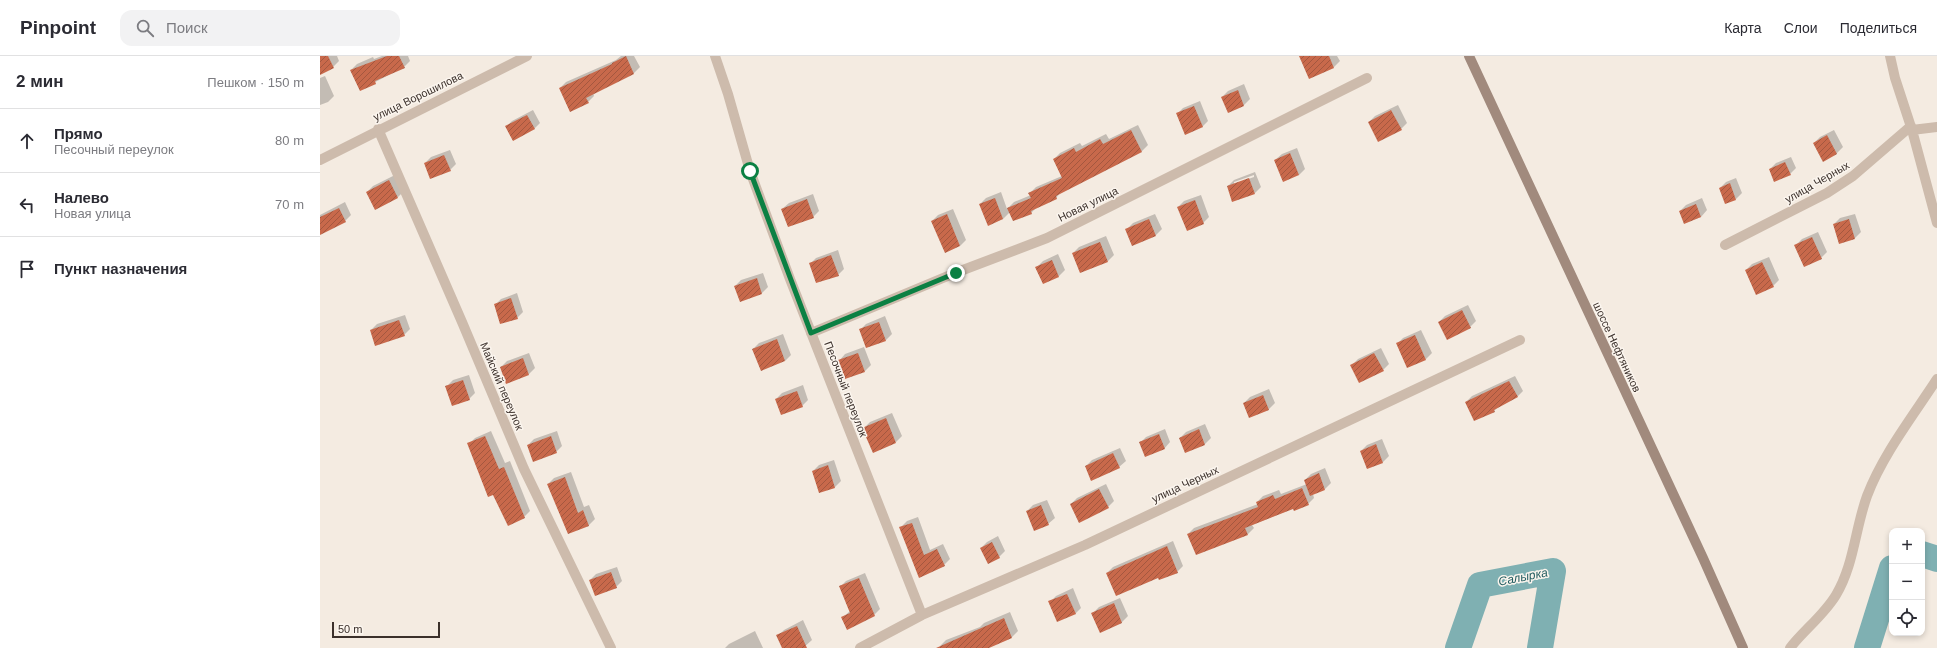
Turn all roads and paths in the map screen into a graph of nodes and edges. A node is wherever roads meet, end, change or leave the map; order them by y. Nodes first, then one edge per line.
1 (527, 56) edge
2 (715, 56) edge
3 (1469, 56) edge
4 (1890, 56) edge
5 (1367, 78) dead end
6 (1937, 127) edge
7 (1912, 128) junction
8 (378, 129) junction
9 (320, 160) edge
10 (1937, 223) edge
11 (1725, 245) dead end
12 (811, 333) junction
13 (1520, 340) dead end
14 (1937, 379) edge
15 (922, 615) junction
16 (612, 648) edge
17 (860, 648) edge
18 (1742, 648) edge
19 (1790, 648) edge

1 - 8 street, улица Ворошилова
2 - 12 street, Песочный переулок
3 - 18 main road, шоссе Нефтяников
4 - 7 street
5 - 12 street, Новая улица
6 - 7 street
7 - 10 street
7 - 11 street, улица Черных
8 - 9 street, улица Ворошилова
8 - 16 street, Майский переулок
12 - 15 street, Песочный переулок
13 - 15 street, улица Черных
14 - 19 street
15 - 17 street, улица Черных

